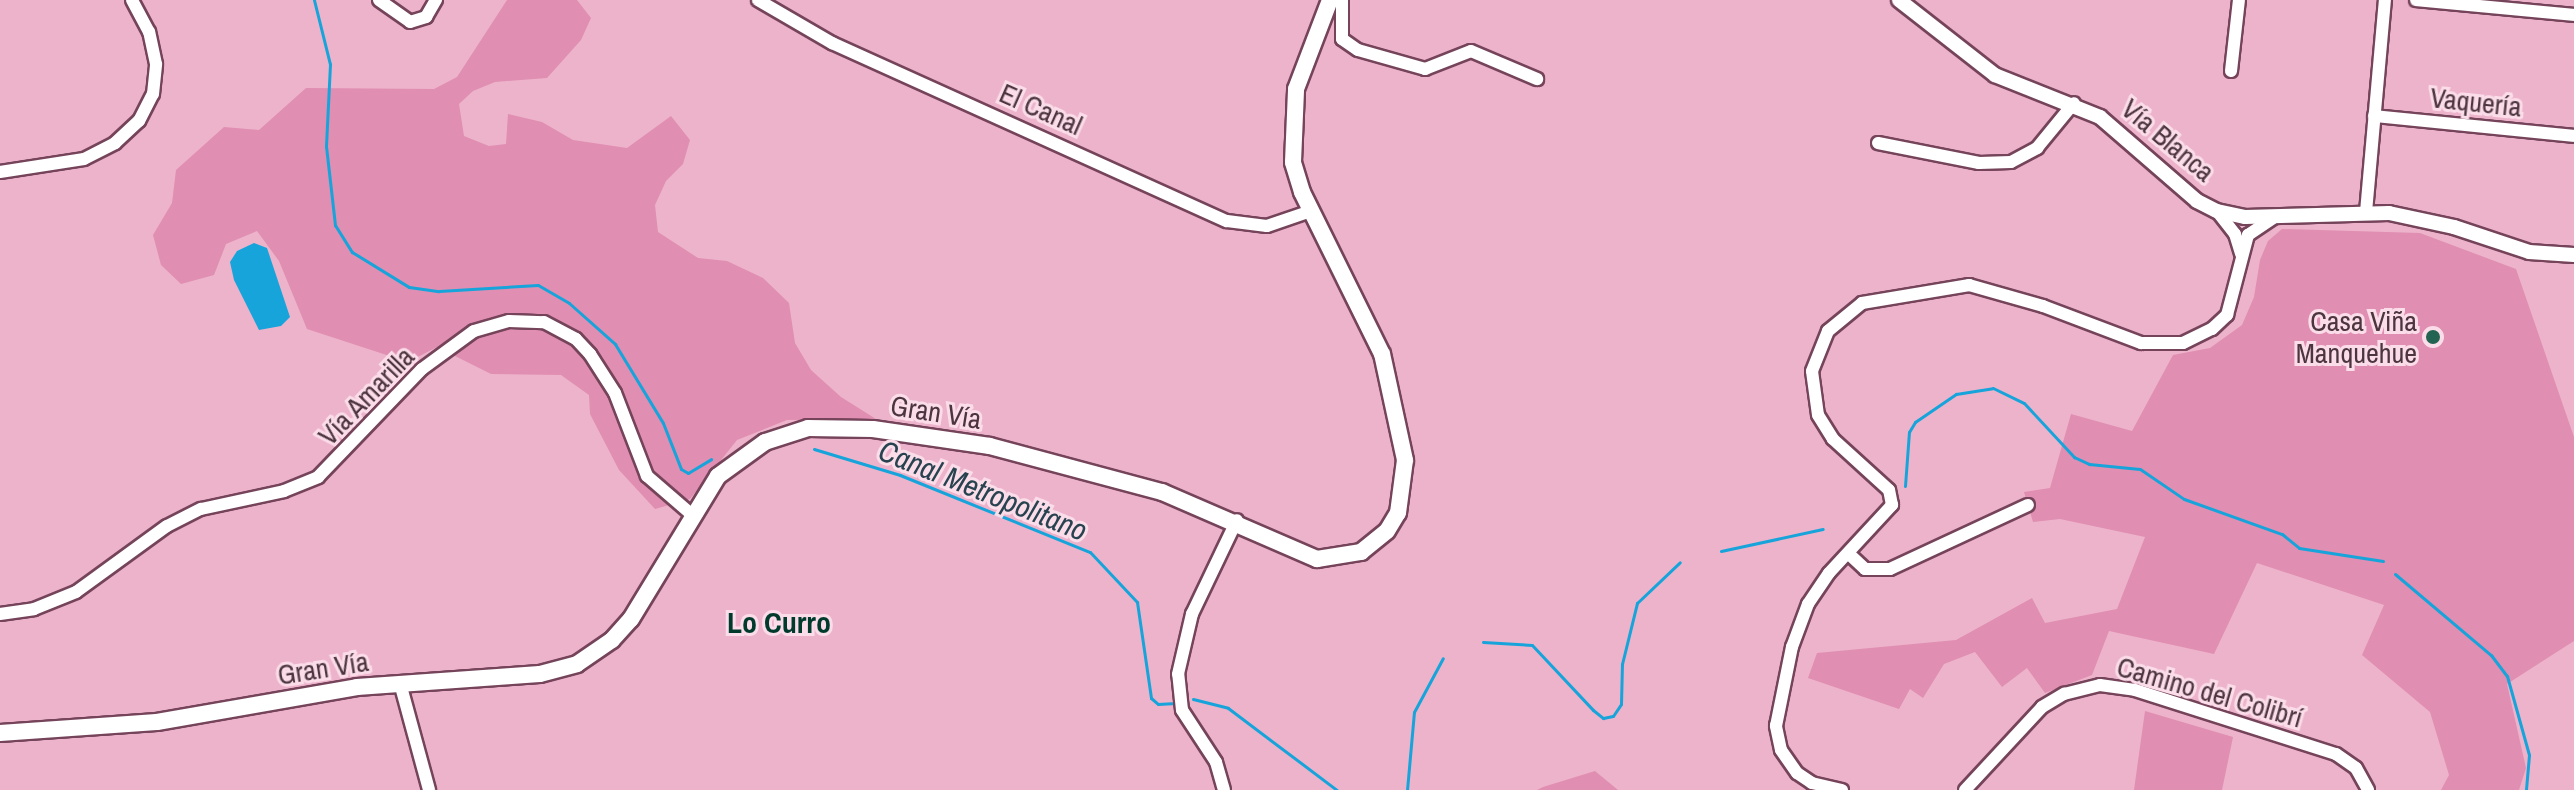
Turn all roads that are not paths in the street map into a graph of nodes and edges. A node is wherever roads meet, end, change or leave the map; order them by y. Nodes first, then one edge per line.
1 (132, 0) edge
2 (379, 0) edge
3 (436, 0) edge
4 (758, 0) edge
5 (1330, 0) edge
6 (1342, 0) edge
7 (1899, 0) edge
8 (2239, 0) edge
9 (2385, 0) edge
10 (2416, 0) edge
11 (2574, 15) edge
12 (2231, 71) dead end
13 (1537, 79) dead end
14 (2074, 103) junction
15 (2374, 116) junction
16 (2574, 136) edge
17 (1878, 143) dead end
18 (0, 172) edge
19 (1311, 211) junction
20 (2217, 211) junction
21 (2366, 212) junction
22 (2276, 217) junction
23 (2241, 254) junction
24 (2574, 255) edge
25 (2028, 505) dead end
26 (691, 514) junction
27 (1237, 520) junction
28 (1849, 554) junction
29 (0, 614) edge
30 (400, 683) junction
31 (0, 733) edge
32 (429, 790) edge
33 (1224, 790) edge
34 (1842, 790) edge
35 (1965, 790) edge
36 (2368, 790) edge

1 - 18 street
2 - 3 street
4 - 19 street, El Canal
5 - 19 main road, Gran Vía
6 - 13 street
7 - 14 street, Vía Blanca
8 - 12 street
9 - 15 street
10 - 11 street
14 - 17 street
14 - 20 street, Vía Blanca
15 - 16 street, Vaquería
15 - 21 street
19 - 27 main road, Gran Vía
20 - 22 street, Vía Blanca
20 - 23 street
21 - 22 street, Vía Blanca
21 - 24 street, Vía Blanca
22 - 23 street
23 - 28 street
25 - 28 street
26 - 27 main road, Gran Vía
26 - 29 street, Vía Amarilla
26 - 30 main road, Gran Vía
27 - 33 street
28 - 34 street
30 - 31 main road, Gran Vía
30 - 32 street
35 - 36 street, Camino del Colibrí

